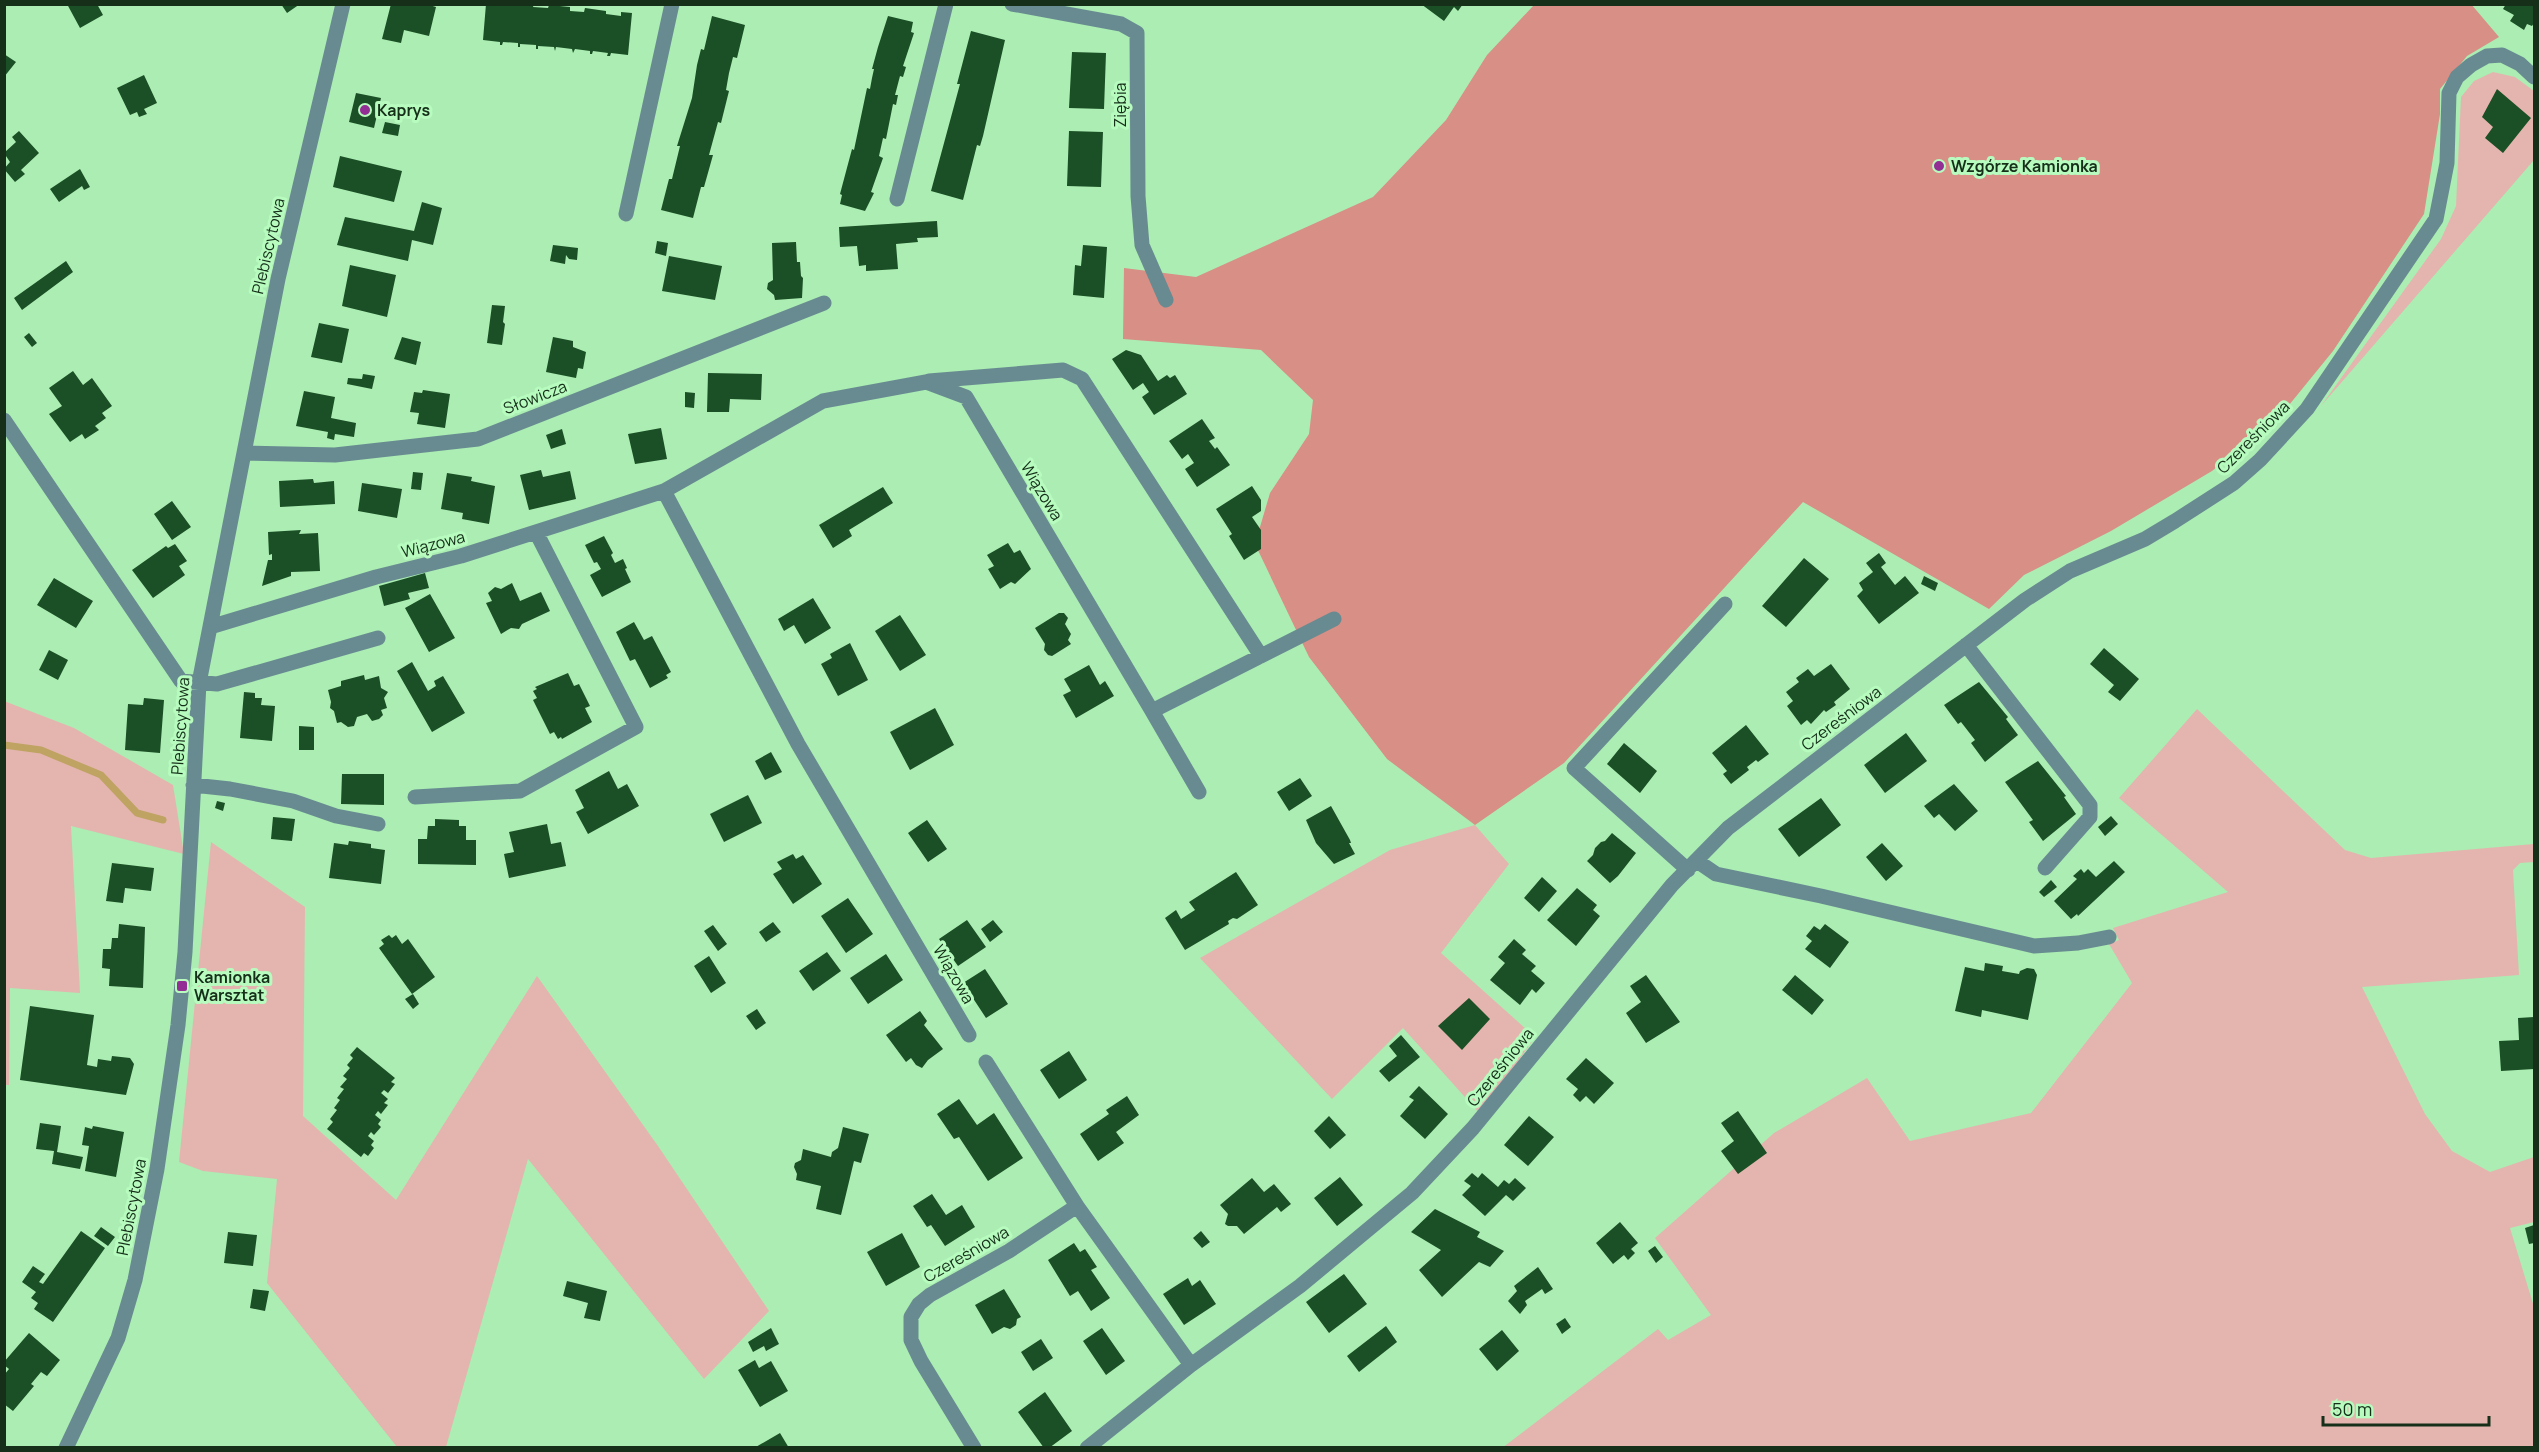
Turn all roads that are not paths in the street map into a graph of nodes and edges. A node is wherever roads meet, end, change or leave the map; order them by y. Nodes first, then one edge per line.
1 (343, 4) edge
2 (672, 4) edge
3 (946, 4) edge
4 (1012, 4) edge
5 (2535, 76) edge
6 (897, 199) dead end
7 (626, 214) dead end
8 (1166, 300) dead end
9 (824, 303) dead end
10 (926, 382) junction
11 (4, 420) edge
12 (244, 453) junction
13 (664, 491) junction
14 (537, 534) junction
15 (1725, 604) dead end
16 (1334, 619) dead end
17 (210, 627) junction
18 (378, 638) dead end
19 (1966, 645) junction
20 (1261, 656) junction
21 (199, 683) junction
22 (1152, 711) junction
23 (193, 785) junction
24 (1199, 792) dead end
25 (415, 797) dead end
26 (378, 824) dead end
27 (1693, 865) junction
28 (2045, 868) dead end
29 (2109, 937) dead end
30 (969, 1035) dead end
31 (986, 1062) dead end
32 (1077, 1206) junction
33 (1191, 1365) junction
34 (66, 1448) edge
35 (974, 1448) edge
36 (1087, 1448) edge

1 - 12 street, Plebiscytowa
2 - 7 street
3 - 6 street
4 - 8 street, Ziębia
5 - 19 street, Czereśniowa
9 - 12 street, Słowicza
10 - 13 street, Wiązowa
10 - 20 street
10 - 22 street, Wiązowa
11 - 21 street
12 - 17 street, Plebiscytowa
13 - 14 street, Wiązowa
13 - 30 street, Wiązowa
14 - 17 street, Wiązowa
14 - 25 street
15 - 27 street
16 - 20 street
17 - 21 street, Plebiscytowa
18 - 21 street
19 - 27 street, Czereśniowa
19 - 28 street
20 - 22 street
21 - 23 street, Plebiscytowa
22 - 24 street, Wiązowa
23 - 26 street
23 - 34 street, Plebiscytowa
27 - 29 street
27 - 33 street, Czereśniowa
31 - 32 street
32 - 33 street
32 - 35 street, Czereśniowa
33 - 36 street, Czereśniowa

